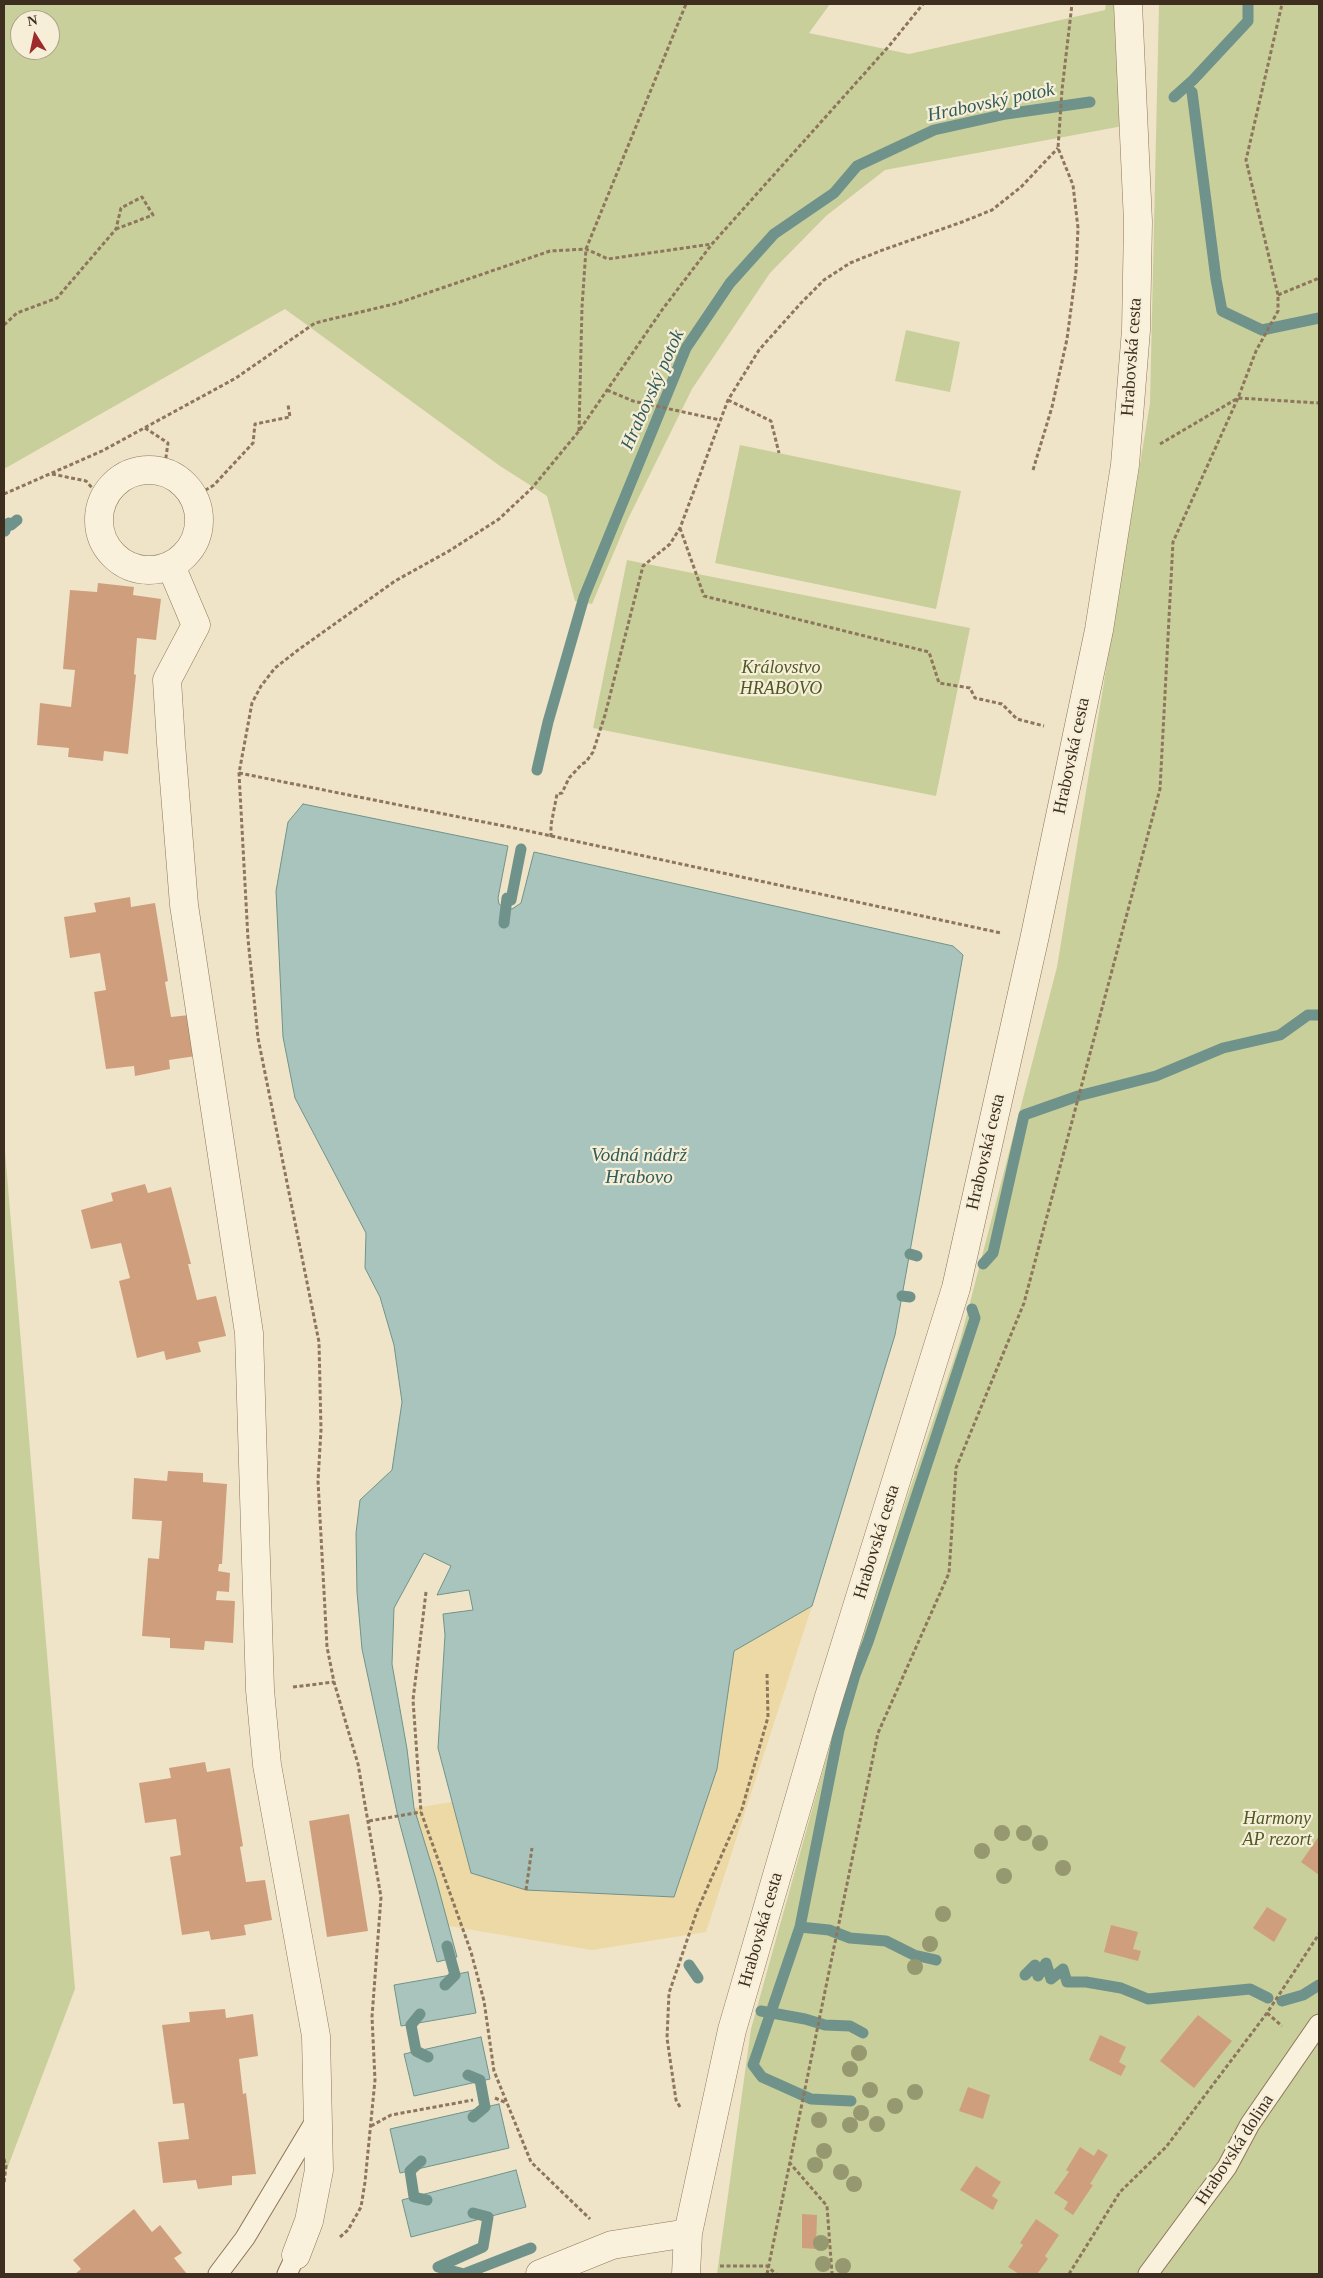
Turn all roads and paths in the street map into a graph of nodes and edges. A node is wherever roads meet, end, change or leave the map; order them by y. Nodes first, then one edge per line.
1 (686, 4) edge
2 (923, 4) edge
3 (1072, 4) edge
4 (1128, 4) edge
5 (1282, 4) edge
6 (1058, 148) junction
7 (116, 229) junction
8 (712, 244) junction
9 (586, 249) junction
10 (1319, 278) edge
11 (1278, 295) junction
12 (4, 325) edge
13 (608, 390) junction
14 (1238, 398) junction
15 (728, 400) junction
16 (1319, 402) edge
17 (288, 405) dead end
18 (720, 420) junction
19 (145, 428) junction
20 (580, 431) junction
21 (780, 454) dead end
22 (1125, 465) junction
23 (1032, 470) dead end
24 (164, 471) junction
25 (51, 473) junction
26 (4, 494) edge
27 (194, 497) junction
28 (102, 499) junction
29 (680, 528) junction
30 (171, 566) junction
31 (1076, 734) junction
32 (239, 772) junction
33 (551, 837) junction
34 (1034, 940) junction
35 (426, 1592) dead end
36 (766, 1673) dead end
37 (334, 1682) junction
38 (260, 1690) junction
39 (421, 1812) junction
40 (369, 1821) junction
41 (532, 1848) dead end
42 (526, 1890) dead end
43 (1319, 1934) edge
44 (1319, 2024) edge
45 (495, 2098) dead end
46 (472, 2100) dead end
47 (507, 2103) junction
48 (317, 2118) junction
49 (371, 2126) junction
50 (706, 2150) junction
51 (4, 2159) edge
52 (789, 2162) junction
53 (4, 2183) edge
54 (688, 2233) junction
55 (601, 2249) junction
56 (292, 2265) edge
57 (767, 2266) junction
58 (686, 2270) edge
59 (547, 2271) edge
60 (218, 2274) edge
61 (767, 2274) edge
62 (776, 2274) edge
63 (832, 2274) edge
64 (1069, 2274) edge
65 (1148, 2274) edge

1 - 9 path
2 - 8 path
3 - 6 path
4 - 22 street, Hrabovská cesta
5 - 11 path
6 - 15 path
6 - 23 path
7 - 7 path
7 - 12 path
8 - 9 path
8 - 13 path
9 - 19 path
9 - 20 path
10 - 11 path
11 - 14 path
13 - 18 path
13 - 20 path
14 - 16 path
14 - 22 path
14 - 52 path
15 - 18 path
15 - 21 path
17 - 27 path
18 - 29 path
19 - 24 path
19 - 25 path
20 - 32 path
22 - 31 street, Hrabovská cesta
24 - 27 street
24 - 28 street
25 - 26 path
25 - 28 path
27 - 30 street
28 - 30 street
29 - 31 path
29 - 33 path
30 - 38 street
31 - 34 street, Hrabovská cesta
32 - 33 path
32 - 37 path
33 - 34 path
34 - 50 street, Hrabovská cesta
35 - 39 path
36 - 50 path
37 - 38 path
37 - 40 path
38 - 48 street
39 - 40 path
39 - 47 path
40 - 49 path
41 - 42 path
43 - 64 path
44 - 65 lane, Hrabovská dolina
45 - 47 path
46 - 49 path
47 - 55 path
48 - 56 street
48 - 60 lane
49 - 56 path
50 - 54 street, Hrabovská cesta
51 - 53 path
52 - 57 path
52 - 63 path
54 - 55 street
54 - 58 street, Hrabovská cesta
55 - 59 street
57 - 58 path
57 - 61 path
57 - 62 path

